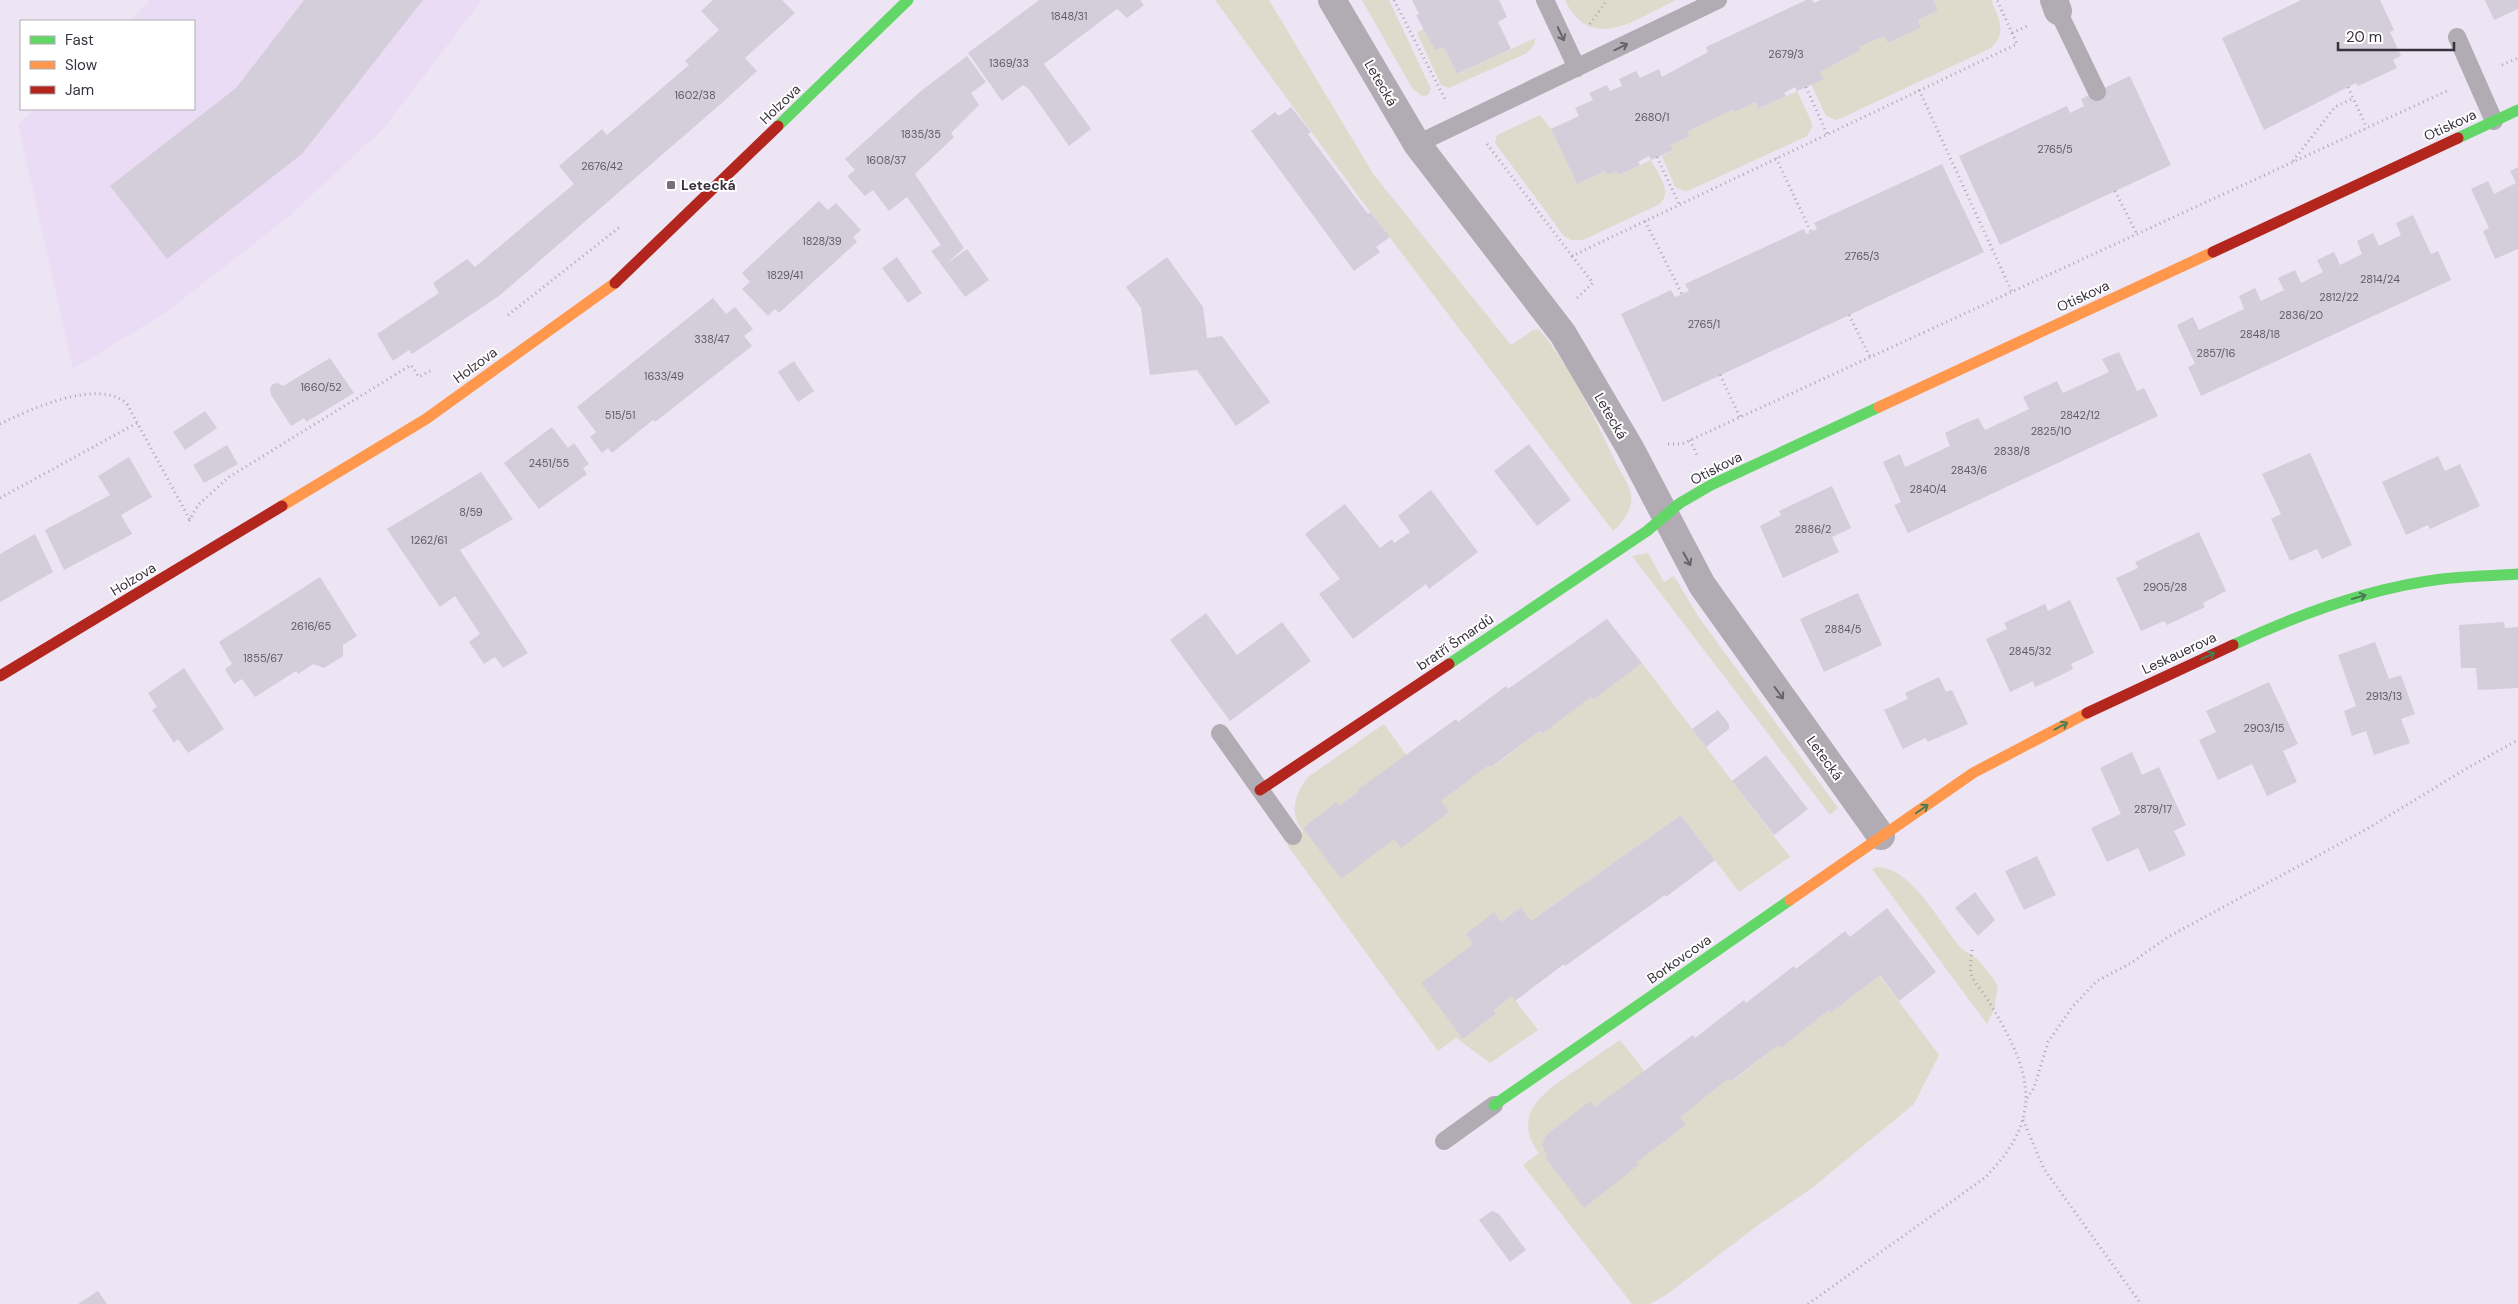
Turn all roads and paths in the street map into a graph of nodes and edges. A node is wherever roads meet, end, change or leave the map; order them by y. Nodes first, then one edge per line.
1 (908, 0) edge
2 (1332, 0) edge
3 (1546, 0) edge
4 (1718, 0) edge
5 (1997, 0) edge
6 (2056, 5) edge
7 (2457, 37) dead end
8 (2518, 58) edge
9 (1577, 68) junction
10 (2475, 78) junction
11 (1806, 87) dead end
12 (2348, 87) dead end
13 (1919, 90) junction
14 (2097, 92) dead end
15 (2354, 98) junction
16 (2518, 110) edge
17 (2494, 121) junction
18 (2366, 128) junction
19 (1827, 134) junction
20 (1482, 137) dead end
21 (1417, 144) junction
22 (1657, 157) dead end
23 (1776, 158) junction
24 (2293, 161) junction
25 (2115, 191) dead end
26 (1679, 204) junction
27 (1645, 220) junction
28 (624, 224) dead end
29 (1811, 232) dead end
30 (2137, 234) junction
31 (1572, 256) junction
32 (2012, 292) junction
33 (1682, 294) dead end
34 (1571, 303) dead end
35 (1849, 315) dead end
36 (501, 320) dead end
37 (1870, 357) junction
38 (434, 369) dead end
39 (1720, 375) dead end
40 (1740, 417) junction
41 (137, 423) junction
42 (0, 424) edge
43 (1662, 441) dead end
44 (0, 498) edge
45 (1664, 516) junction
46 (190, 520) junction
47 (186, 527) dead end
48 (209, 550) junction
49 (2518, 574) edge
50 (0, 676) edge
51 (1220, 733) dead end
52 (2518, 740) edge
53 (1260, 790) junction
54 (1293, 836) dead end
55 (1882, 836) junction
56 (1973, 946) dead end
57 (2027, 1098) junction
58 (1494, 1106) joint
59 (2022, 1120) junction
60 (1444, 1141) dead end
61 (1808, 1304) edge
62 (2141, 1304) edge

1 - 48 street, Holzova
2 - 21 street, Letecká
3 -> 9 lane
9 -> 4 lane
5 - 13 path
6 - 14 lane
7 - 10 lane
8 - 10 path
9 - 21 lane
10 - 17 lane
10 - 18 path
11 - 19 path
12 - 15 path
13 - 19 path
13 - 32 path
15 - 18 path
15 - 24 path
16 - 17 street, Otiskova
17 - 45 street, Otiskova
18 - 24 path
19 - 23 path
20 - 31 path
21 - 45 street, Letecká
22 - 26 path
23 - 26 path
23 - 29 path
24 - 30 path
25 - 30 path
26 - 27 path
27 - 31 path
27 - 33 path
28 - 36 path
30 - 32 path
31 - 34 path
32 - 37 path
35 - 37 path
37 - 40 path
38 - 46 path
39 - 40 path
40 - 43 path
41 - 42 path
41 - 44 path
41 - 46 path
45 - 53 street, bratří Šmardů
45 -> 55 street, Letecká
46 - 47 path
46 - 48 path
48 - 50 street, Holzova
55 -> 49 street, Leskauerova
51 - 53 lane
52 - 57 path
53 - 54 lane
55 - 58 street, Borkovcova
56 - 57 path
57 - 59 path
58 - 60 lane
59 - 61 path
59 - 62 path

